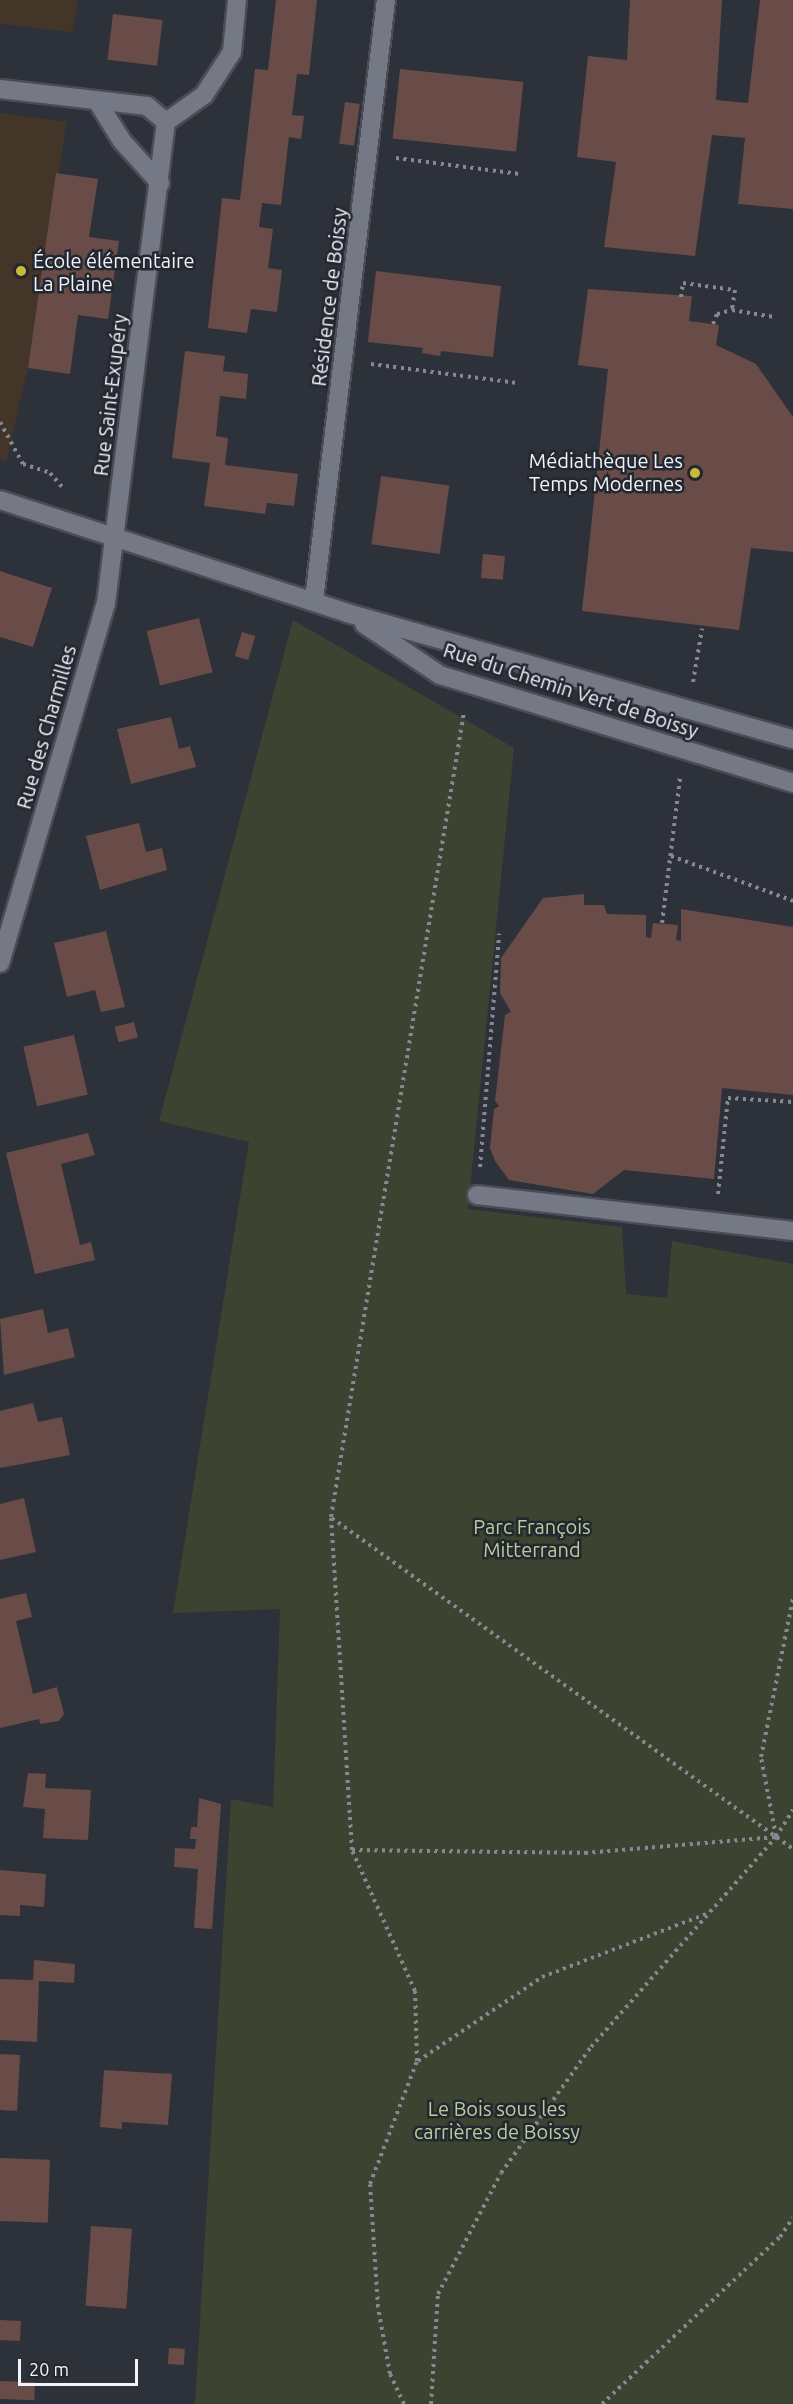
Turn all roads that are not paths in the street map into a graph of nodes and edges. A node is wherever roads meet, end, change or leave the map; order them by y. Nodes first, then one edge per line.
1 (237, 0) edge
2 (386, 0) edge
3 (0, 89) edge
4 (97, 101) junction
5 (166, 122) junction
6 (160, 183) junction
7 (0, 500) edge
8 (116, 537) junction
9 (314, 600) junction
10 (347, 613) junction
11 (793, 739) edge
12 (793, 783) edge
13 (0, 963) edge
14 (477, 1195) road end
15 (793, 1231) edge

1 - 5 street
2 - 9 street, Résidence de Boissy
3 - 4 street
4 - 5 street
4 - 6 street
5 - 6 street, Rue Saint-Exupéry
6 - 8 street, Rue Saint-Exupéry
7 - 8 street, Rue du Chemin Vert de Boissy
8 - 9 street, Rue du Chemin Vert de Boissy
8 - 13 street, Rue des Charmilles
9 - 10 street, Rue du Chemin Vert de Boissy
10 - 11 street, Rue du Chemin Vert de Boissy
10 - 12 street, Rue du Chemin Vert de Boissy
14 - 15 street

